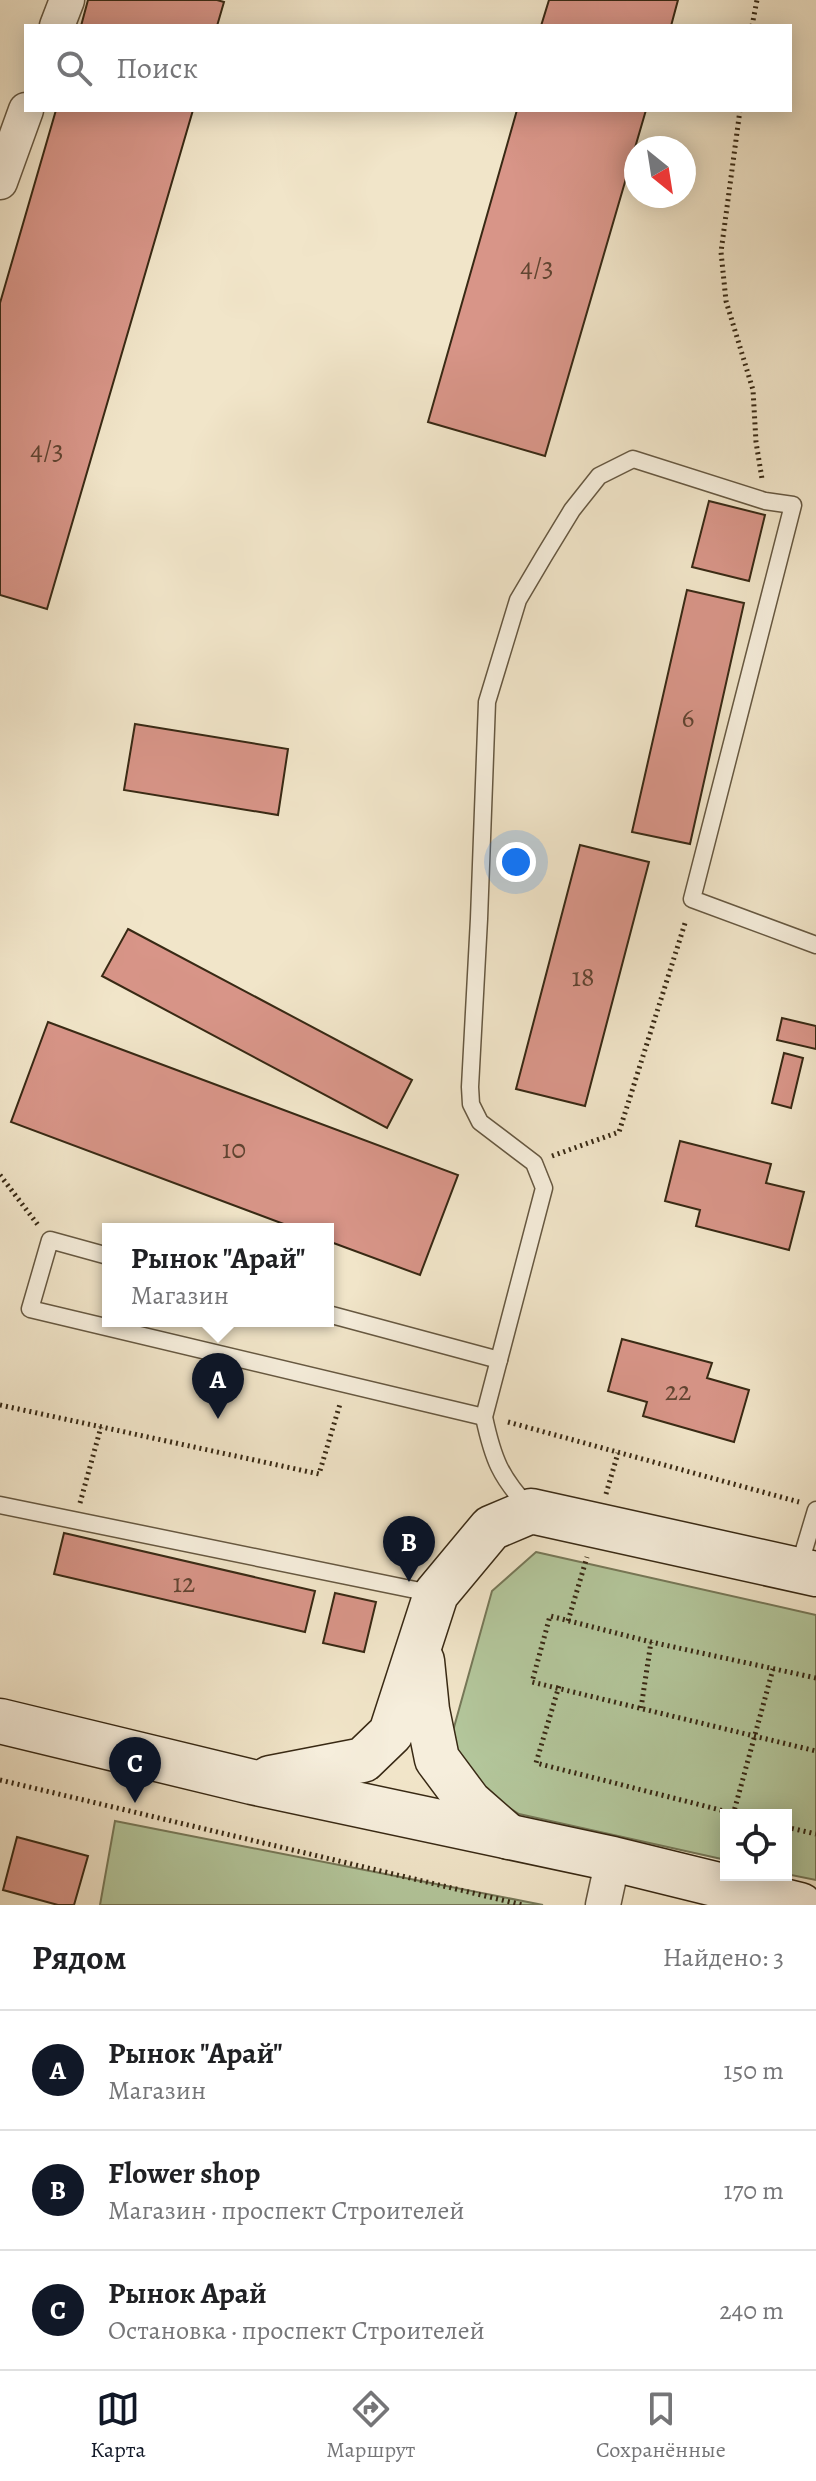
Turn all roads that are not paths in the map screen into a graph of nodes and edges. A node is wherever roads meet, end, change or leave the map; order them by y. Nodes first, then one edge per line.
1 (67, 0) edge
2 (58, 24) edge
3 (25, 112) edge
4 (0, 182) edge
5 (816, 945) edge
6 (102, 1254) edge
7 (334, 1316) edge
8 (102, 1326) edge
9 (106, 1327) edge
10 (499, 1360) junction
11 (484, 1417) junction
12 (0, 1505) edge
13 (808, 1506) edge
14 (531, 1511) junction
15 (807, 1572) edge
16 (436, 1594) junction
17 (420, 1646) junction
18 (0, 1721) edge
19 (252, 1782) junction
20 (512, 1839) junction
21 (613, 1859) junction
22 (603, 1905) edge
23 (800, 1905) edge

1 - 2 street
3 - 4 street
5 - 10 lane
6 - 8 lane
7 - 10 lane
9 - 11 lane
10 - 11 lane
11 - 14 lane
12 - 16 lane
13 - 15 lane
14 - 15 main road
14 - 16 main road
16 - 17 main road
17 - 19 main road
17 - 20 main road
18 - 19 main road
19 - 20 main road
20 - 21 main road
21 - 22 street
21 - 23 main road

